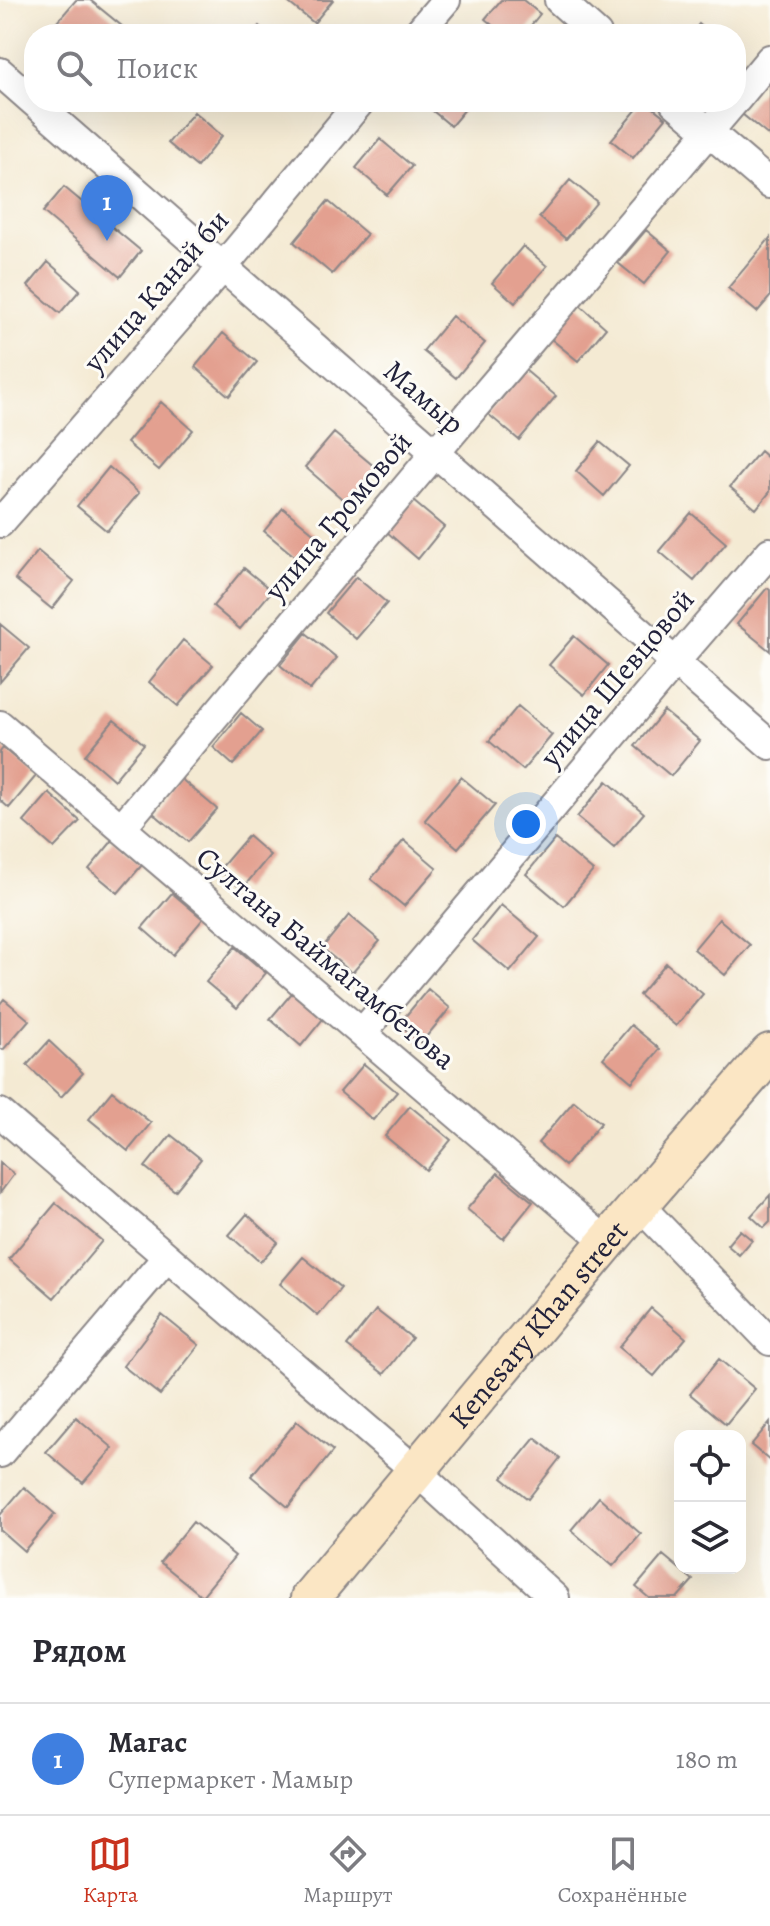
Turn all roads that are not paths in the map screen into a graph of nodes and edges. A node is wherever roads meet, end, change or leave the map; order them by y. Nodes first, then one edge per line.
1 (446, 0) edge
2 (559, 0) edge
3 (426, 24) edge
4 (586, 24) edge
5 (770, 59) edge
6 (0, 72) edge
7 (746, 88) edge
8 (24, 93) edge
9 (45, 112) edge
10 (352, 112) edge
11 (685, 112) edge
12 (726, 112) edge
13 (708, 133) junction
14 (770, 184) edge
15 (222, 268) junction
16 (436, 452) junction
17 (0, 523) edge
18 (770, 552) edge
19 (675, 662) junction
20 (0, 725) edge
21 (770, 745) edge
22 (121, 828) junction
23 (362, 1033) junction
24 (770, 1053) edge
25 (0, 1113) edge
26 (639, 1205) junction
27 (607, 1242) junction
28 (167, 1257) junction
29 (770, 1341) edge
30 (0, 1453) edge
31 (416, 1471) junction
32 (310, 1598) edge
33 (555, 1598) edge

1 - 3 street
2 - 4 street
5 - 7 street, улица Громовой
6 - 8 street, Мамыр
9 - 15 street, Мамыр
10 - 15 street, улица Канай би
11 - 13 street
12 - 13 street, улица Громовой
13 - 14 street
13 - 16 street, улица Громовой
15 - 16 street, Мамыр
15 - 17 street, улица Канай би
16 - 19 street, Мамыр
16 - 22 street, улица Громовой
18 - 19 street, улица Шевцовой
19 - 21 street, Мамыр
19 - 23 street, улица Шевцовой
20 - 22 street, Султана Баймагамбетова
22 - 23 street, Султана Баймагамбетова
23 - 27 street, Султана Баймагамбетова
24 - 26 main road, Kenesary Khan street
25 - 28 street
26 - 27 main road, Kenesary Khan street
26 - 29 street
27 - 31 main road, Kenesary Khan street
28 - 30 street
28 - 31 street
31 - 32 main road, Kenesary Khan street
31 - 33 street

